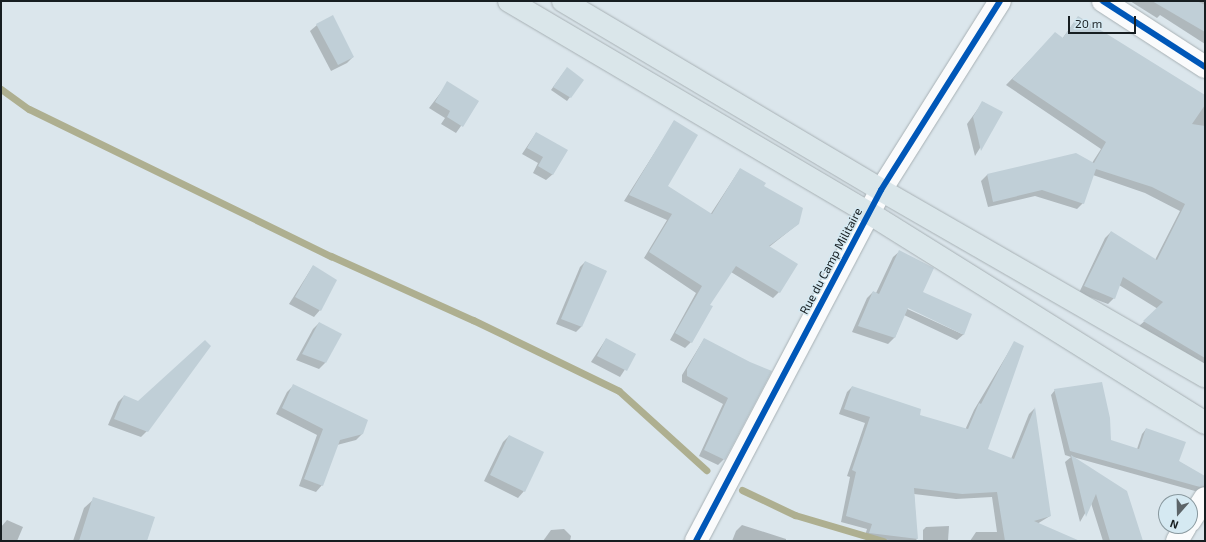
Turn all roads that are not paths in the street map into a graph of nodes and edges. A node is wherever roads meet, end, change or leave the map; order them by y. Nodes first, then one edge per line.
1 (509, 1) edge
2 (563, 1) edge
3 (1000, 1) edge
4 (1103, 1) edge
5 (1205, 67) edge
6 (881, 190) junction
7 (869, 213) junction
8 (1205, 376) edge
9 (1205, 423) edge
10 (1205, 498) edge
11 (1198, 508) edge
12 (696, 541) edge

1 - 7 main road
2 - 6 main road
3 - 6 street, Rue du Camp Militaire
4 - 5 street
6 - 7 street, Rue du Camp Militaire
6 - 8 main road
7 - 9 main road
7 - 12 street, Rue du Camp Militaire
10 - 11 street

